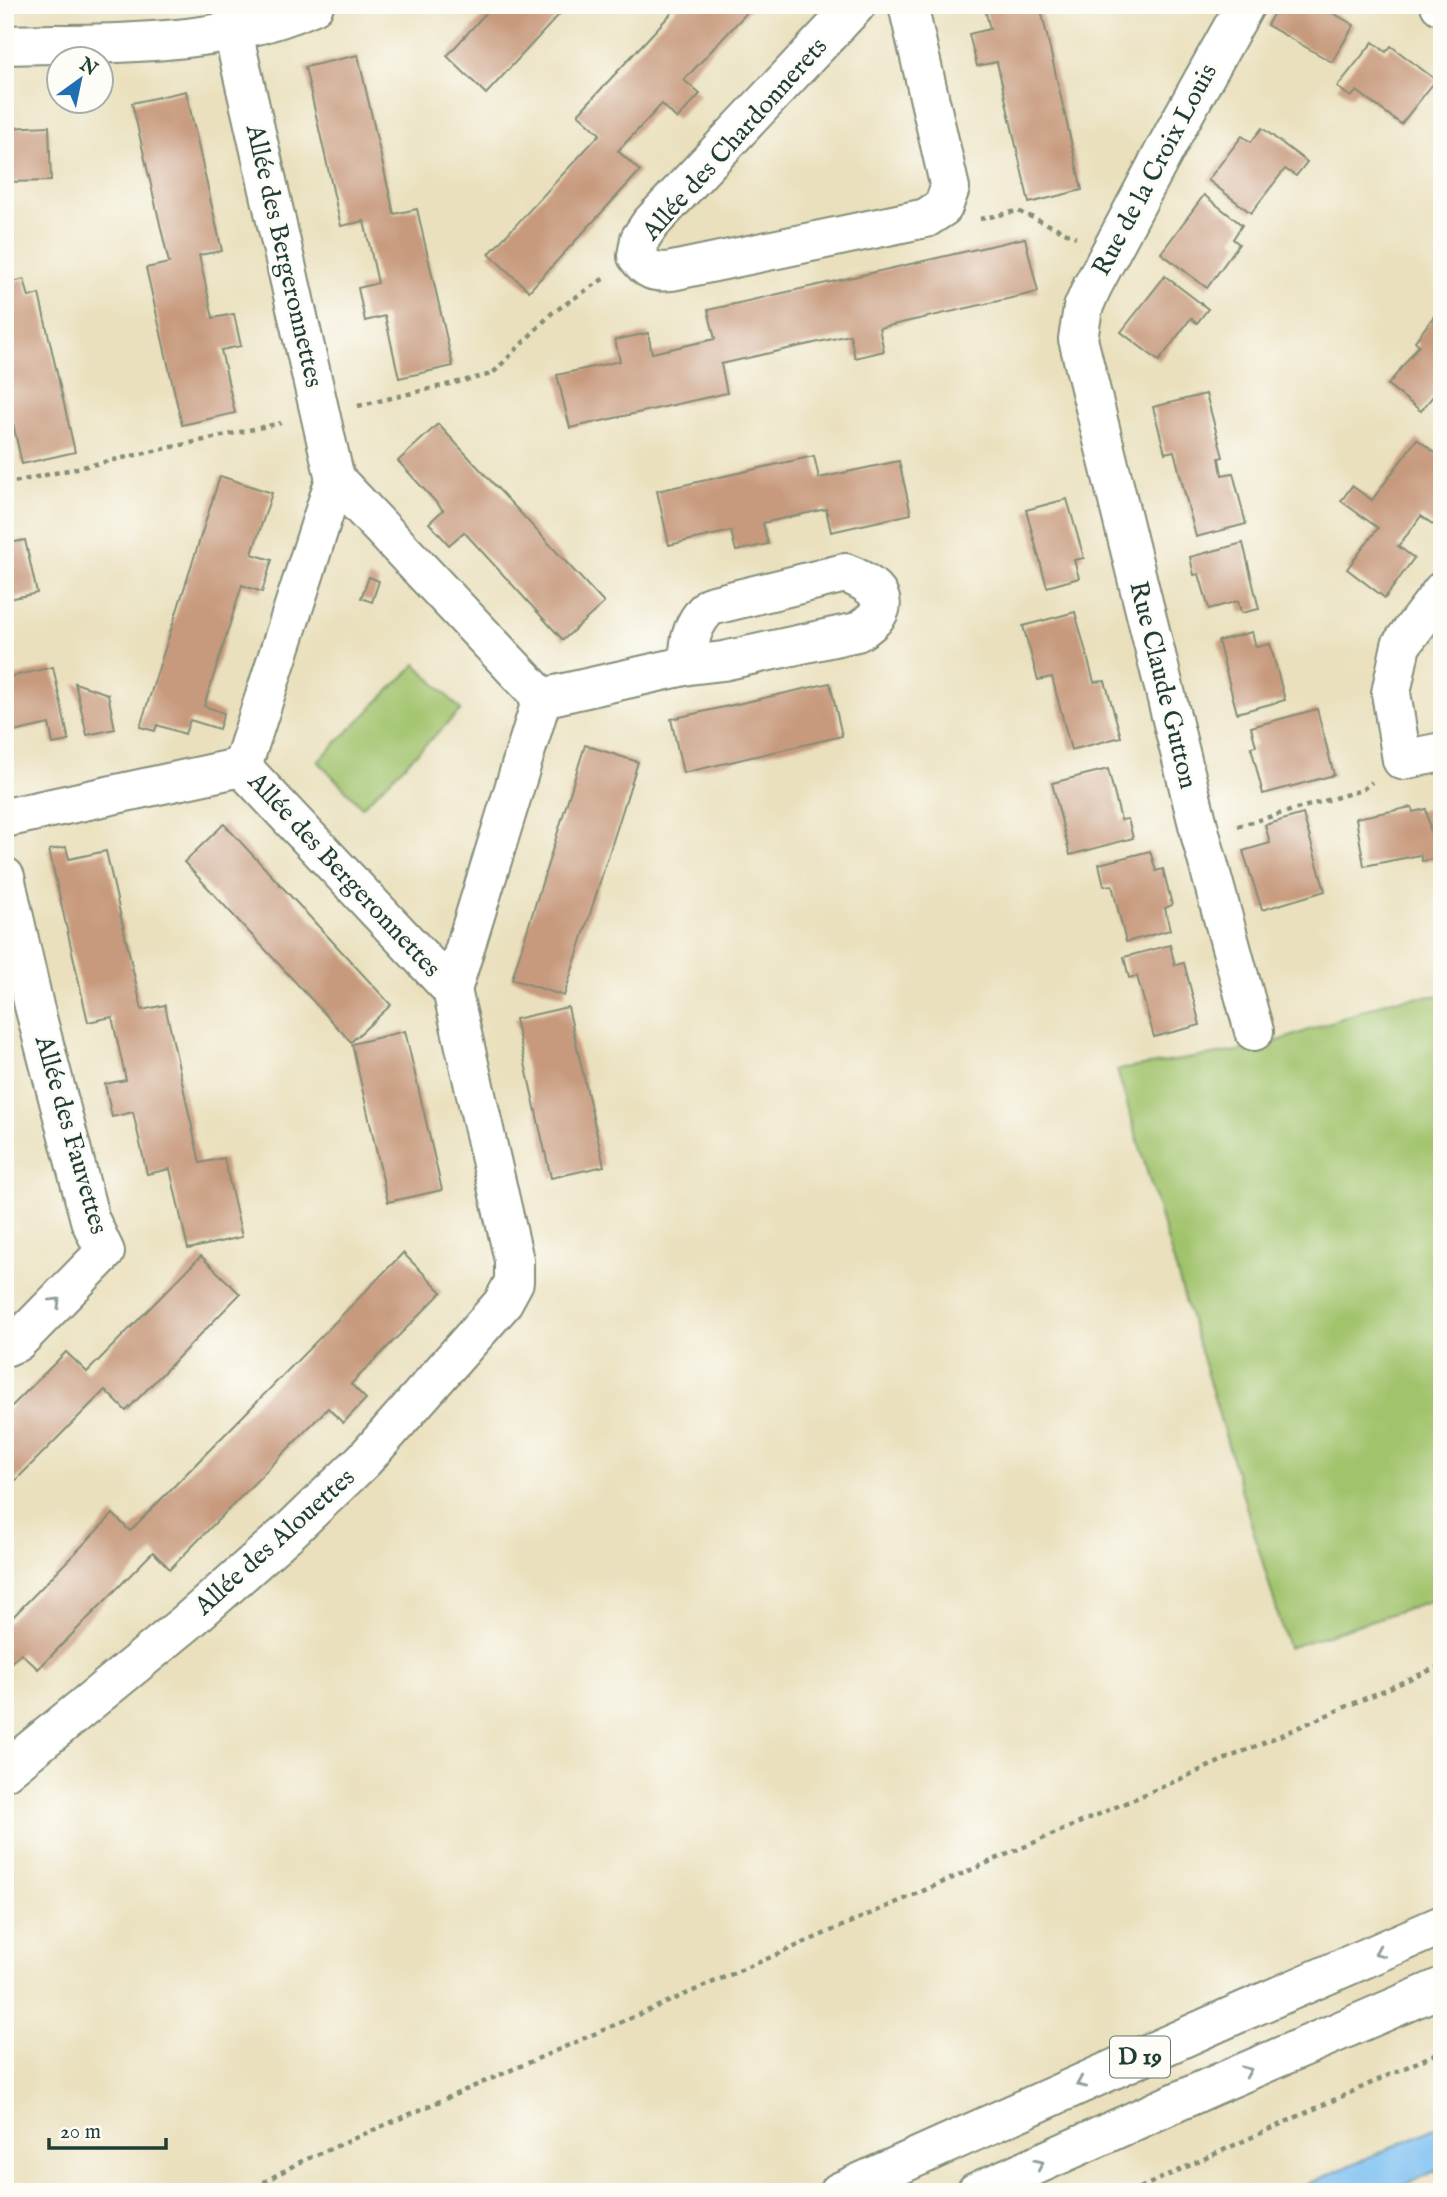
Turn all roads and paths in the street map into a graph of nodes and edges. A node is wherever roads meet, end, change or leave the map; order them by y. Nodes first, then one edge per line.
1 (314, 5) edge
2 (856, 5) edge
3 (908, 5) edge
4 (1245, 5) edge
5 (233, 32) junction
6 (5, 45) edge
7 (943, 206) junction
8 (1110, 253) junction
9 (1078, 339) joint
10 (335, 479) junction
11 (1442, 592) edge
12 (689, 665) dead end
13 (542, 698) junction
14 (1442, 752) edge
15 (1402, 760) junction
16 (242, 767) junction
17 (5, 818) edge
18 (1200, 837) junction
19 (5, 877) edge
20 (452, 990) junction
21 (20, 1010) edge
22 (1254, 1031) dead end
23 (514, 1282) joint
24 (5, 1348) edge
25 (1442, 1665) edge
26 (5, 1771) edge
27 (1442, 1925) edge
28 (1442, 1987) edge
29 (1442, 2051) edge
30 (246, 2192) edge
31 (839, 2192) edge
32 (976, 2192) edge
33 (1131, 2192) edge

1 - 5 street
2 - 7 street, Allée des Chardonnerets
3 - 7 street
4 - 8 street, Rue de la Croix Louis
5 - 6 street
5 - 10 street, Allée des Bergeronnettes
7 - 8 path
8 - 9 street, Rue de la Croix Louis
9 - 18 street, Rue Claude Gutton
10 - 13 street
10 - 16 street, Allée des Bergeronnettes
11 - 15 street
12 - 13 street
13 - 20 street, Allée des Bergeronnettes
14 - 15 street
15 - 18 path
16 - 17 street
16 - 20 street, Allée des Bergeronnettes
18 - 22 street, Rue Claude Gutton
19 - 21 street, Allée des Fauvettes
20 - 23 street, Allée des Bergeronnettes
24 -> 21 street, Allée des Fauvettes
23 - 26 street, Allée des Alouettes
25 - 30 path
27 -> 31 street, D 19
32 -> 28 street, D 19
29 - 33 path

